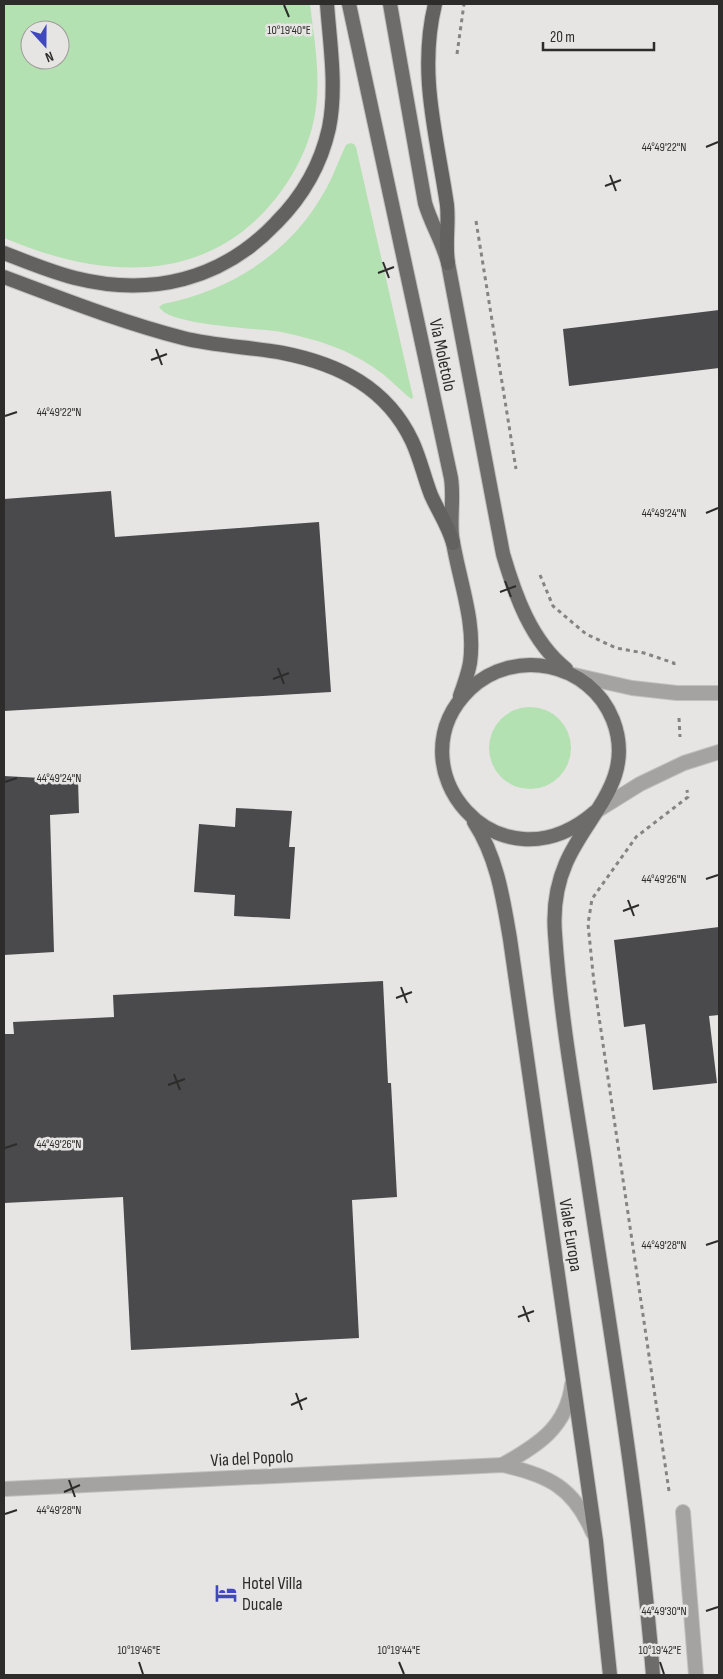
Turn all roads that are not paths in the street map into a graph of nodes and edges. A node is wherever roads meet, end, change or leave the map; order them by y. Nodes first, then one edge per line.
1 (326, 4) edge
2 (349, 4) edge
3 (390, 4) edge
4 (435, 4) edge
5 (4, 253) edge
6 (448, 263) junction
7 (4, 277) edge
8 (453, 543) junction
9 (574, 676) junction
10 (719, 693) edge
11 (451, 714) junction
12 (719, 752) edge
13 (464, 810) junction
14 (595, 812) junction
15 (572, 1377) junction
16 (502, 1465) junction
17 (4, 1488) edge
18 (683, 1512) road end
19 (596, 1541) junction
20 (610, 1675) edge
21 (653, 1675) edge
22 (696, 1675) edge

1 - 5 highway
2 - 8 main road, Via Moletolo
3 - 6 main road, Via Moletolo
4 - 6 highway
6 - 9 main road, Via Moletolo
7 - 8 highway
8 - 11 main road, Via Moletolo
9 - 10 street
9 - 11 main road, Via Moletolo
9 - 14 main road, Via Moletolo
11 - 13 main road, Via Moletolo
12 - 14 street
13 - 14 main road, Via Moletolo
13 - 15 main road, Viale Europa
14 - 21 main road, Viale Europa
15 - 16 street, Via del Popolo
15 - 19 main road, Viale Europa
16 - 17 street, Via del Popolo
16 - 19 street, Via del Popolo
18 - 22 street
19 - 20 main road, Viale Europa

